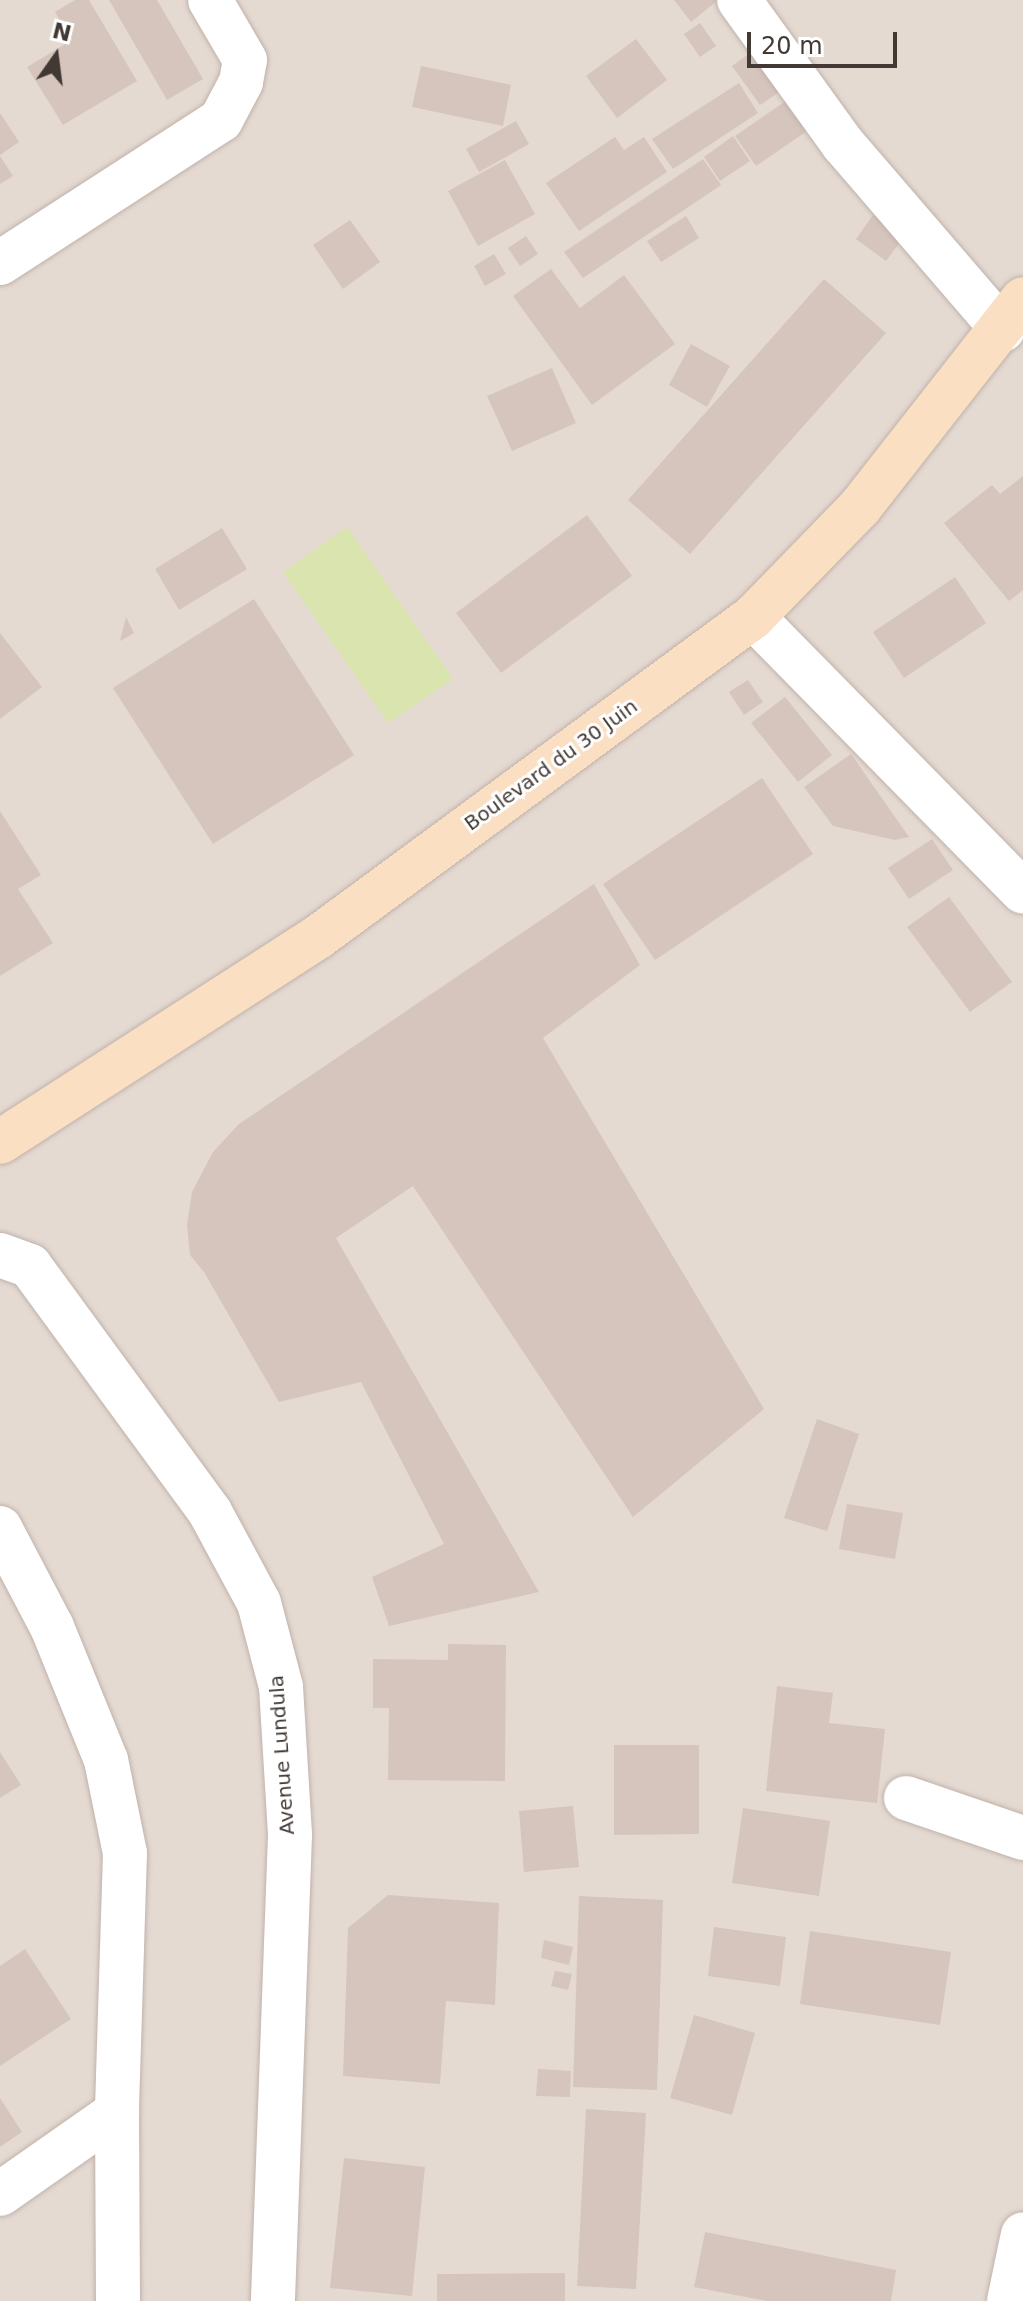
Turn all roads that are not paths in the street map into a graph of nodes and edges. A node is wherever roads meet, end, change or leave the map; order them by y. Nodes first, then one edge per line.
1 (210, 0) edge
2 (739, 0) edge
3 (0, 263) edge
4 (1013, 314) edge
5 (753, 617) junction
6 (1023, 892) edge
7 (0, 1142) edge
8 (0, 1255) edge
9 (0, 1528) edge
10 (906, 1798) dead end
11 (1023, 1838) edge
12 (117, 2112) junction
13 (0, 2194) edge
14 (1023, 2234) edge
15 (118, 2301) edge
16 (273, 2301) edge
17 (1009, 2301) edge

1 - 3 street
2 - 4 street
4 - 5 street, Boulevard du 30 Juin
5 - 6 street
5 - 7 street, Boulevard du 30 Juin
8 - 16 street, Avenue Lundula
9 - 12 street
10 - 11 street
12 - 13 street
12 - 15 street
14 - 17 street

